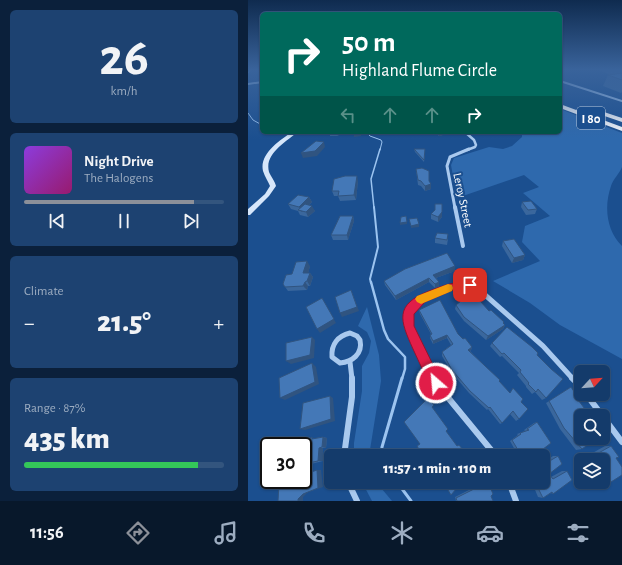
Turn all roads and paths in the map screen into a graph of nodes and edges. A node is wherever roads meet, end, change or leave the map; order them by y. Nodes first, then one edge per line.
1 (595, 92) edge
2 (622, 101) edge
3 (581, 106) dead end
4 (562, 107) edge
5 (622, 120) edge
6 (622, 130) edge
7 (292, 134) edge
8 (467, 134) edge
9 (248, 213) edge
10 (463, 246) dead end
11 (350, 362) junction
12 (574, 379) edge
13 (591, 401) edge
14 (622, 442) edge
15 (344, 449) edge
16 (491, 449) edge
17 (351, 489) edge
18 (512, 489) edge
19 (357, 501) edge
20 (516, 501) edge

1 - 2 street
3 - 5 highway, I 80
4 - 6 highway, I 80
7 - 9 street
8 - 10 street, Leroy Street
11 - 11 street
11 - 15 street
12 - 16 street
13 - 14 street
17 - 19 street
18 - 20 street

